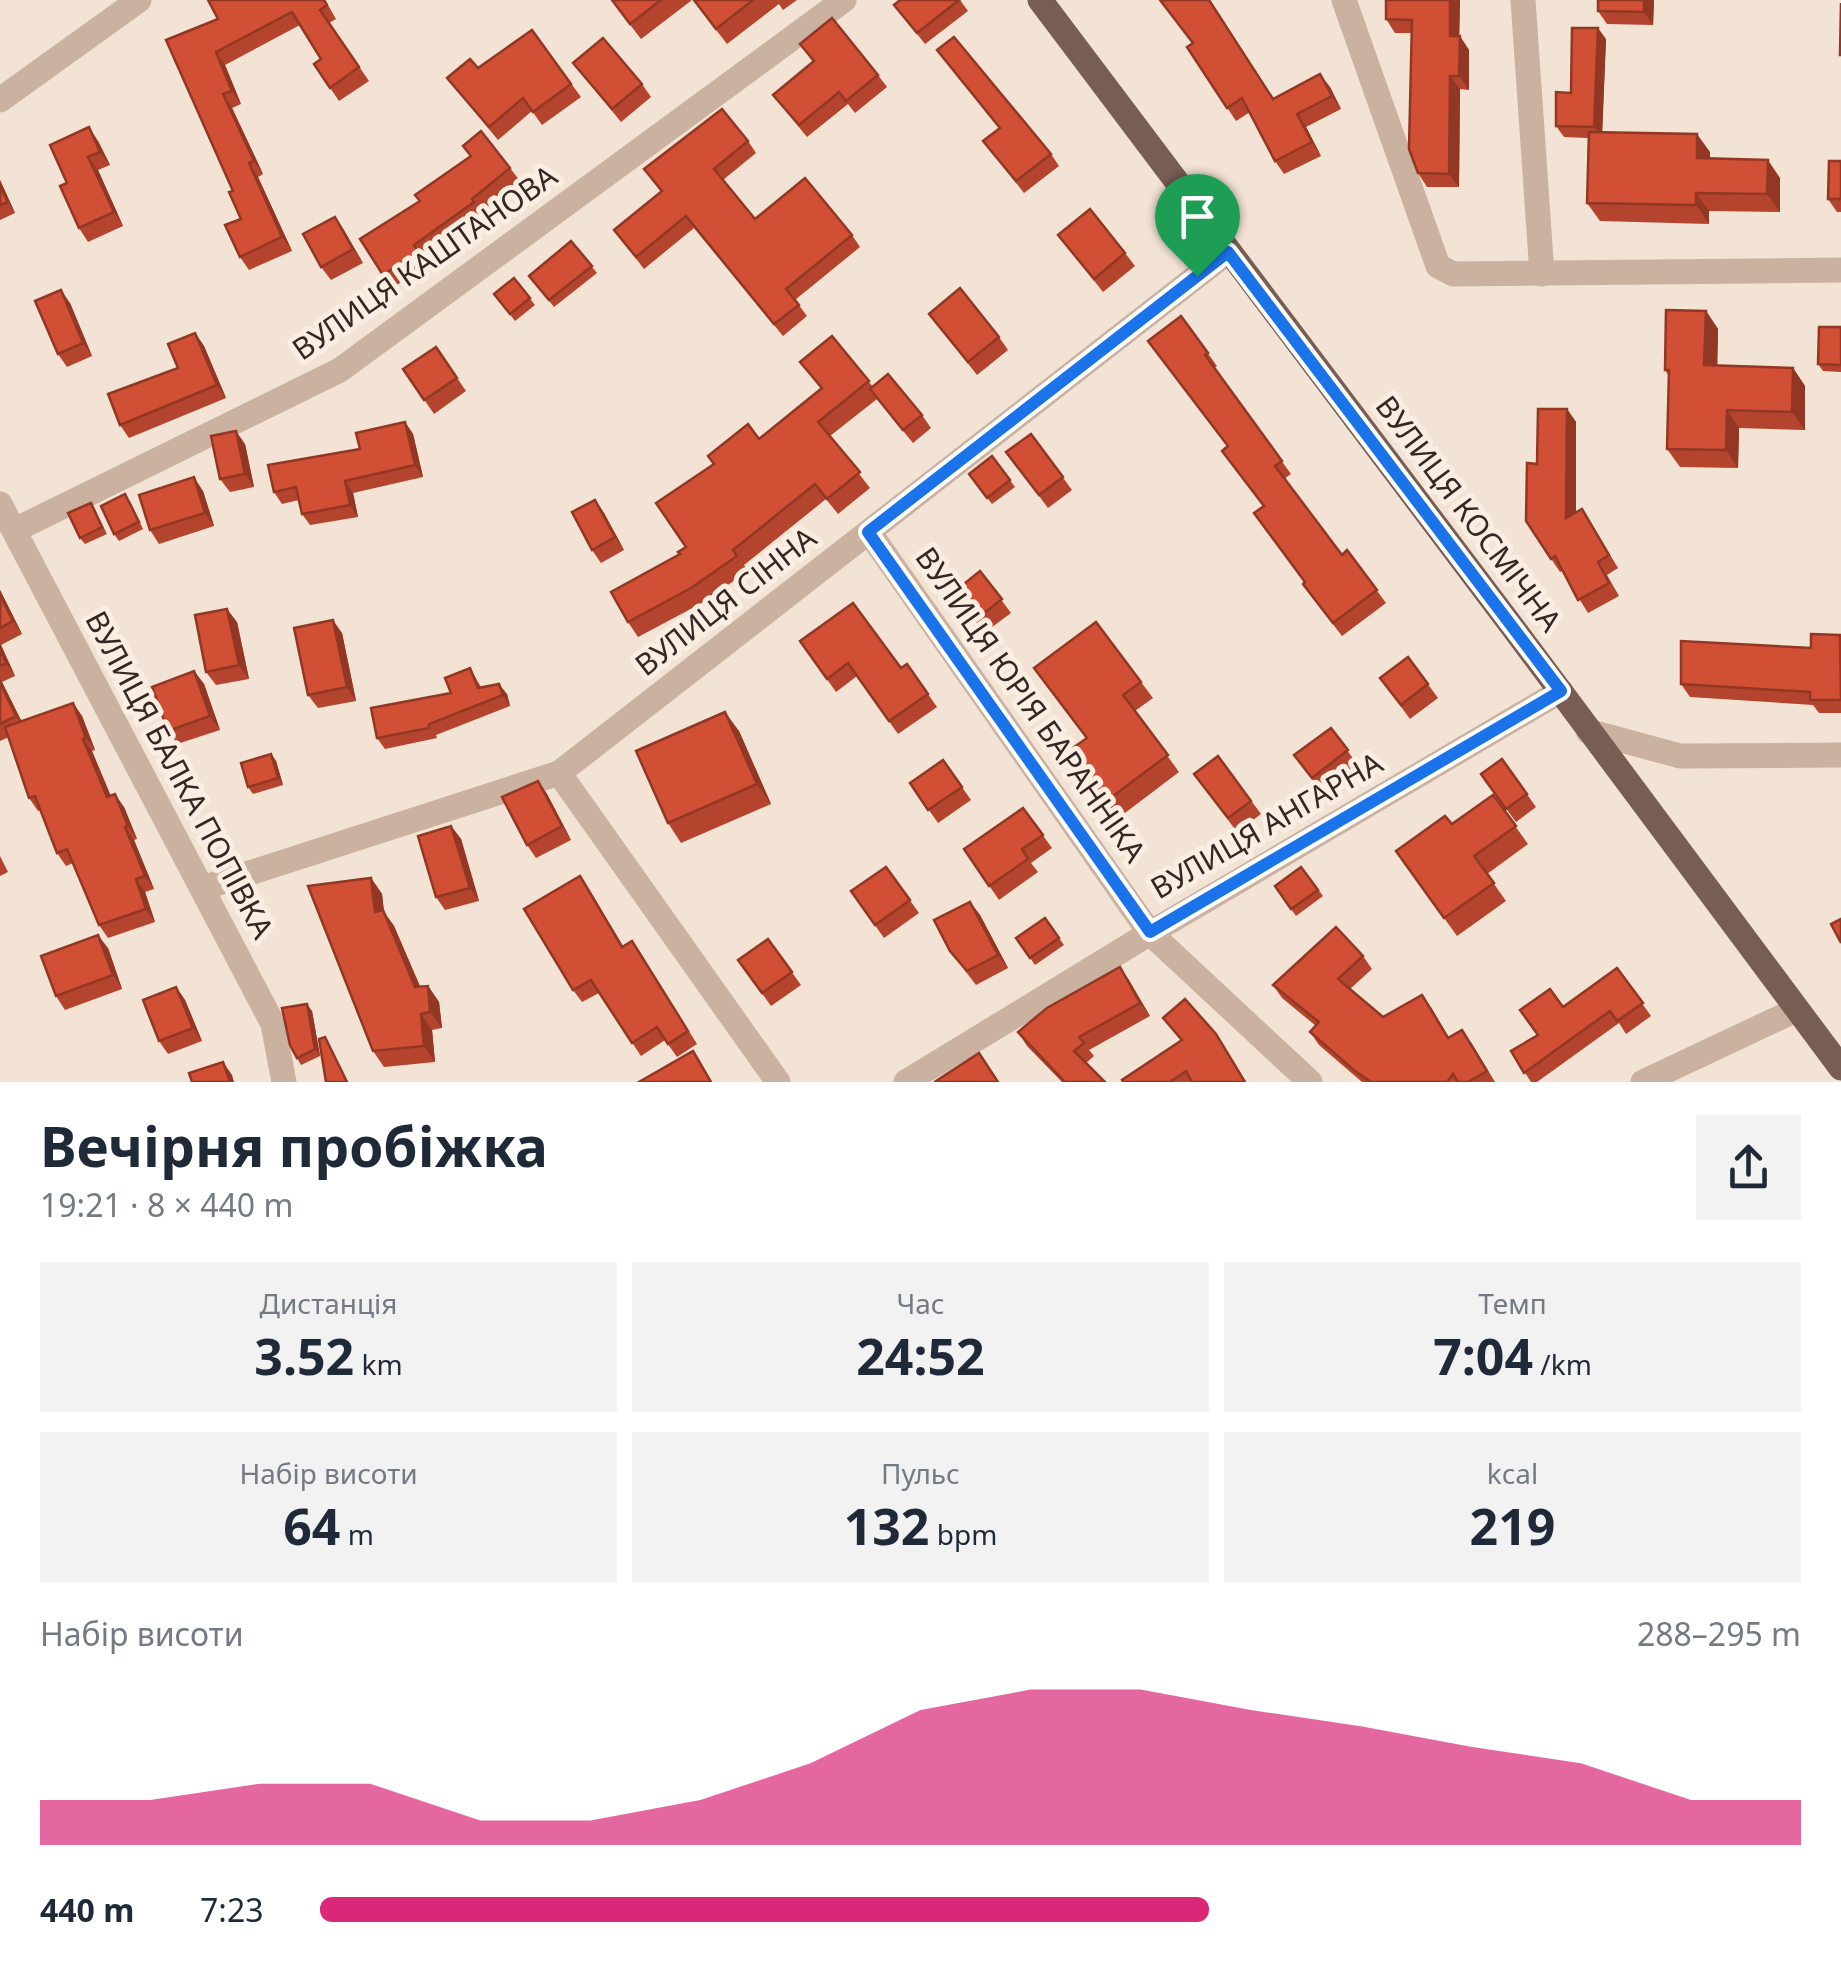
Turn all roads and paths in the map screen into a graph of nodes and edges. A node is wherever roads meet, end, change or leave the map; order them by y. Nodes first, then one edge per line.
1 (138, 0) edge
2 (844, 0) edge
3 (1040, 0) edge
4 (1344, 0) edge
5 (1523, 0) edge
6 (0, 100) edge
7 (1228, 252) junction
8 (1841, 270) edge
9 (1542, 274) junction
10 (0, 504) edge
11 (14, 530) junction
12 (868, 532) junction
13 (1561, 691) junction
14 (1588, 731) junction
15 (1841, 755) edge
16 (558, 773) junction
17 (203, 888) junction
18 (1150, 932) junction
19 (1796, 1010) junction
20 (1841, 1068) edge
21 (284, 1082) edge
22 (778, 1082) edge
23 (906, 1082) edge
24 (1310, 1082) edge
25 (1642, 1082) edge

1 - 6 street
2 - 11 street, ВУЛИЦЯ КАШТАНОВА
3 - 7 main road, ВУЛИЦЯ КОСМІЧНА
4 - 9 street
5 - 9 street
7 - 12 street, ВУЛИЦЯ СІННА
7 - 13 main road, ВУЛИЦЯ КОСМІЧНА
8 - 9 street
10 - 11 street, ВУЛИЦЯ БАЛКА ПОПІВКА
11 - 17 street, ВУЛИЦЯ БАЛКА ПОПІВКА
12 - 16 street, ВУЛИЦЯ СІННА
12 - 18 street, ВУЛИЦЯ ЮРІЯ БАРАННІКА
13 - 14 main road, ВУЛИЦЯ КОСМІЧНА
13 - 18 street, ВУЛИЦЯ АНГАРНА
14 - 15 street
14 - 19 main road, ВУЛИЦЯ КОСМІЧНА
16 - 17 street, ВУЛИЦЯ СІННА
16 - 22 street
17 - 21 street, ВУЛИЦЯ БАЛКА ПОПІВКА
18 - 23 street, ВУЛИЦЯ АНГАРНА
18 - 24 street, ВУЛИЦЯ ЮРІЯ БАРАННІКА
19 - 20 main road, ВУЛИЦЯ КОСМІЧНА
19 - 25 street

